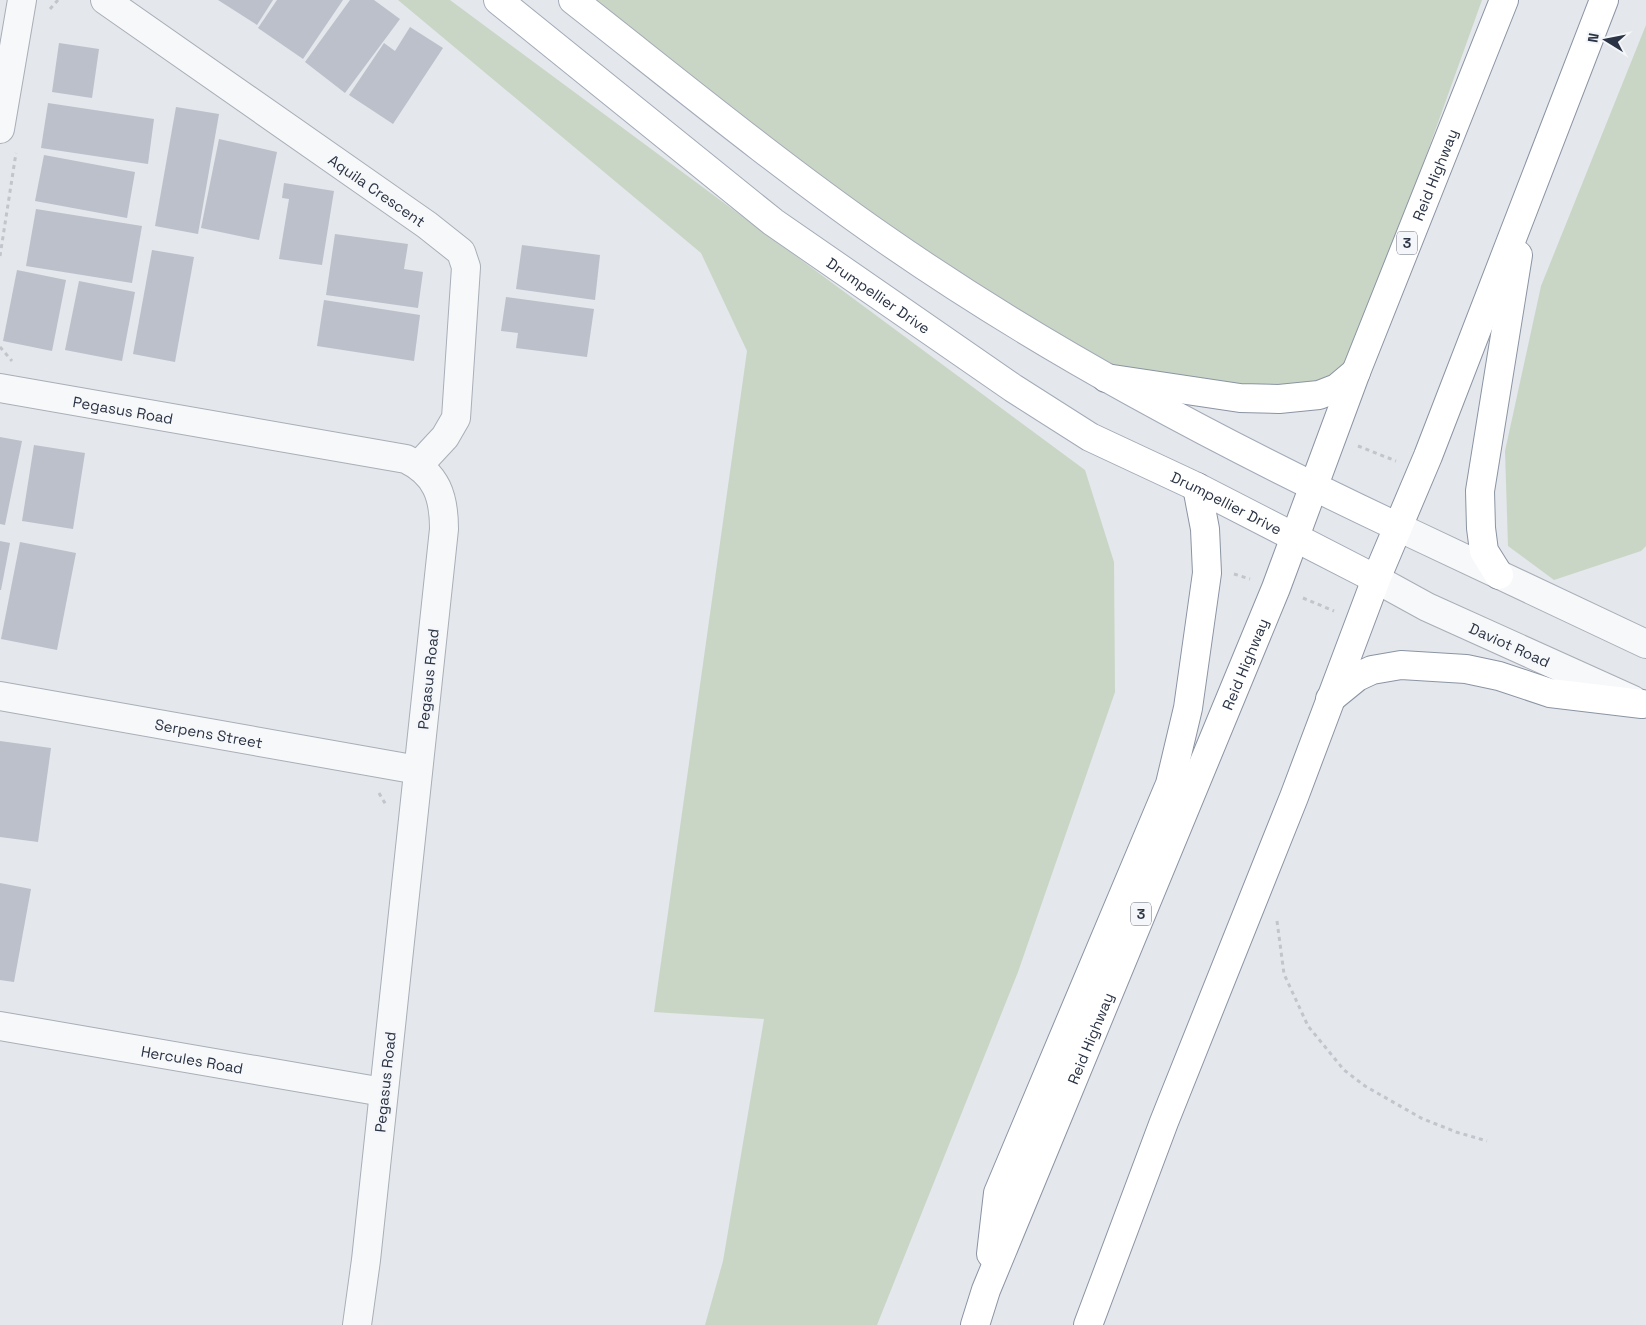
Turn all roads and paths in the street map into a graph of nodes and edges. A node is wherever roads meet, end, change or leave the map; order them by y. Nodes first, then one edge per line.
1 (22, 0) edge
2 (105, 0) edge
3 (498, 0) edge
4 (573, 0) edge
5 (1504, 0) edge
6 (1604, 0) edge
7 (0, 129) edge
8 (1527, 202) junction
9 (0, 347) edge
10 (14, 365) dead end
11 (1356, 372) junction
12 (1106, 378) junction
13 (0, 388) edge
14 (419, 465) junction
15 (1197, 487) junction
16 (1314, 488) junction
17 (1398, 527) junction
18 (1295, 538) junction
19 (1500, 575) junction
20 (1376, 578) junction
21 (1646, 644) edge
22 (0, 696) edge
23 (1329, 699) junction
24 (1644, 705) edge
25 (418, 770) junction
26 (1277, 918) dead end
27 (0, 1026) edge
28 (383, 1092) junction
29 (1487, 1141) dead end
30 (986, 1290) junction
31 (357, 1325) edge
32 (975, 1325) edge
33 (1088, 1325) edge

1 - 7 street
2 - 14 street, Aquila Crescent
3 - 15 main road, Drumpellier Drive
4 - 12 main road
5 - 11 main road, Reid Highway / 3
6 - 8 main road
8 - 17 main road
8 - 19 main road
9 - 10 path
11 - 12 main road
11 - 16 main road, Reid Highway / 3
12 - 16 main road
13 - 14 street, Pegasus Road
14 - 25 street, Pegasus Road
15 - 18 main road, Drumpellier Drive
15 - 30 main road
16 - 17 main road
16 - 18 main road, Reid Highway / 3
17 - 19 street
17 - 20 main road
18 - 20 main road, Drumpellier Drive
18 - 30 main road, Reid Highway / 3
19 - 21 street
20 - 23 main road
20 - 24 street, Daviot Road
22 - 25 street, Serpens Street
23 - 24 main road
23 - 33 main road
25 - 28 street, Pegasus Road
26 - 29 path
27 - 28 street, Hercules Road
28 - 31 street, Pegasus Road
30 - 32 main road, Reid Highway / 3

